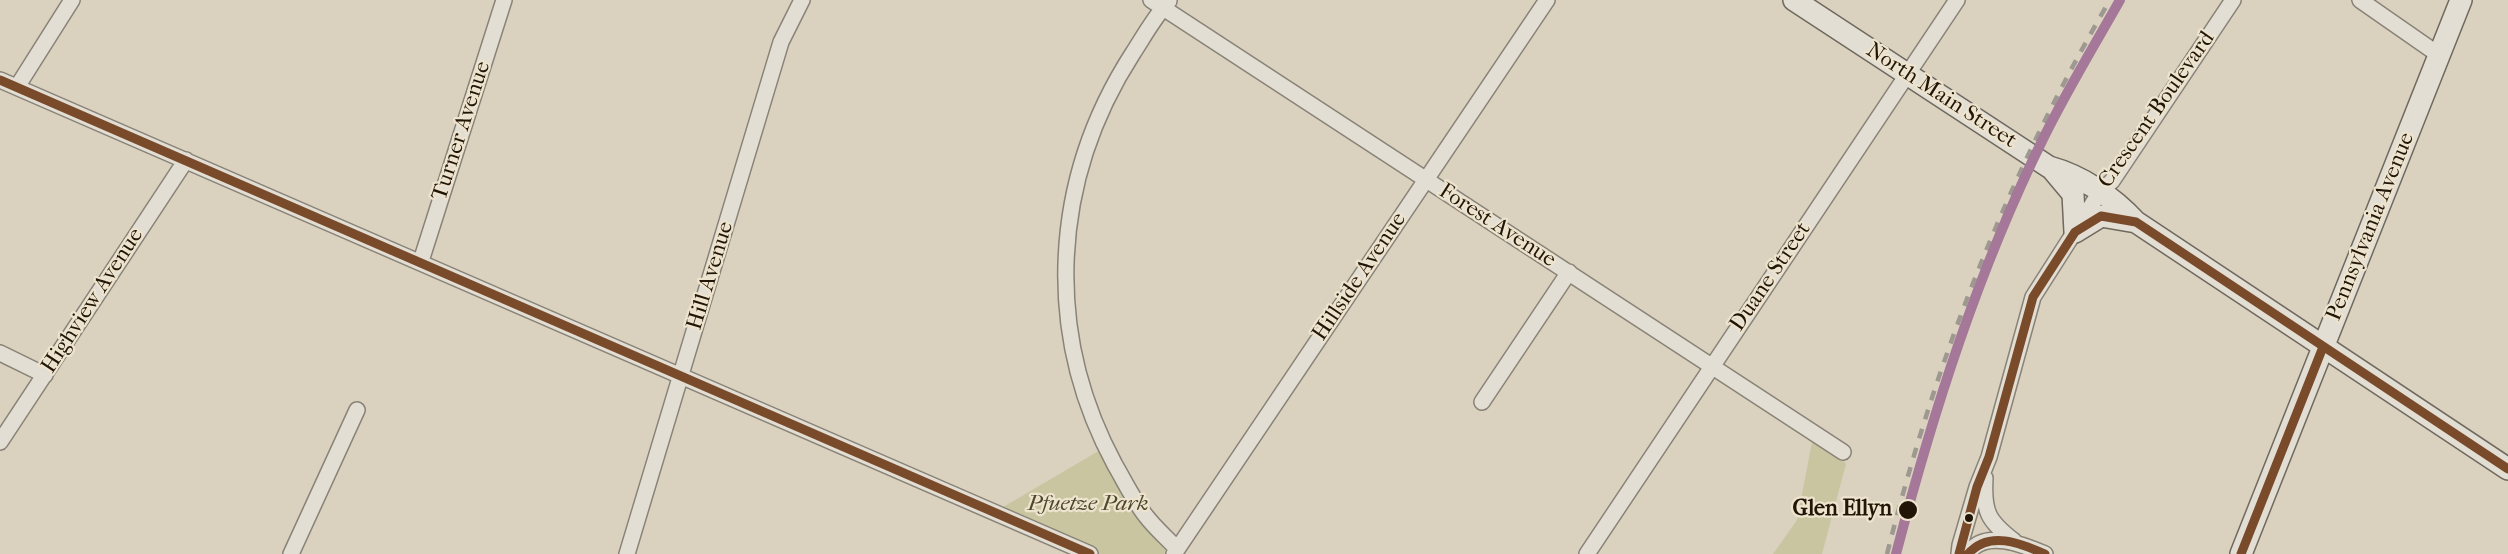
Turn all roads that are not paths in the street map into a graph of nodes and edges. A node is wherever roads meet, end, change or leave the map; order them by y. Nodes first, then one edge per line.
1 (72, 0) edge
2 (504, 0) edge
3 (802, 0) edge
4 (1546, 0) edge
5 (1794, 0) edge
6 (1957, 0) edge
7 (2233, 0) edge
8 (2360, 0) edge
9 (2461, 0) edge
10 (1161, 2) edge
11 (2439, 55) junction
12 (1908, 73) junction
13 (0, 80) edge
14 (17, 87) junction
15 (186, 160) junction
16 (2049, 167) junction
17 (1426, 179) junction
18 (2100, 192) junction
19 (2136, 222) junction
20 (2075, 232) junction
21 (421, 261) junction
22 (1569, 272) junction
23 (2323, 347) junction
24 (0, 353) edge
25 (1712, 365) junction
26 (45, 375) junction
27 (681, 375) junction
28 (1482, 402) dead end
29 (357, 410) dead end
30 (0, 442) edge
31 (1843, 452) dead end
32 (1989, 457) junction
33 (2508, 469) edge
34 (2014, 541) junction
35 (1175, 552) edge
36 (291, 554) edge
37 (627, 554) edge
38 (1090, 554) edge
39 (1587, 554) edge
40 (1959, 554) edge
41 (1968, 554) edge
42 (2045, 554) edge
43 (2241, 554) edge

1 - 14 street
2 - 21 street, Turner Avenue
3 - 27 street, Hill Avenue
4 - 17 street, Hillside Avenue
5 - 12 street, North Main Street
6 - 12 street, Duane Street
7 - 18 street, Crescent Boulevard
8 - 11 street
9 - 11 street, Pennsylvania Avenue
10 - 17 street, Forest Avenue
10 - 35 street
11 - 23 street, Pennsylvania Avenue
12 - 16 street, North Main Street
12 - 25 street, Duane Street
13 - 14 street
14 - 15 street
15 - 21 street
15 - 26 street, Highview Avenue
16 - 18 street, North Main Street
16 - 20 street
17 - 22 street, Forest Avenue
17 - 35 street, Hillside Avenue
18 - 19 street, North Main Street
18 - 20 street, Crescent Boulevard
19 - 20 street
19 - 23 street, North Main Street
20 - 32 street, Crescent Boulevard
21 - 27 street
22 - 25 street, Forest Avenue
22 - 28 street
23 - 33 street, North Main Street
23 - 43 street, Pennsylvania Avenue
24 - 26 street
25 - 31 street, Forest Avenue
25 - 39 street, Duane Street
26 - 30 street, Highview Avenue
27 - 37 street, Hill Avenue
27 - 38 street
29 - 36 street
32 - 34 street
32 - 40 street, Crescent Boulevard
34 - 41 street
34 - 42 street

